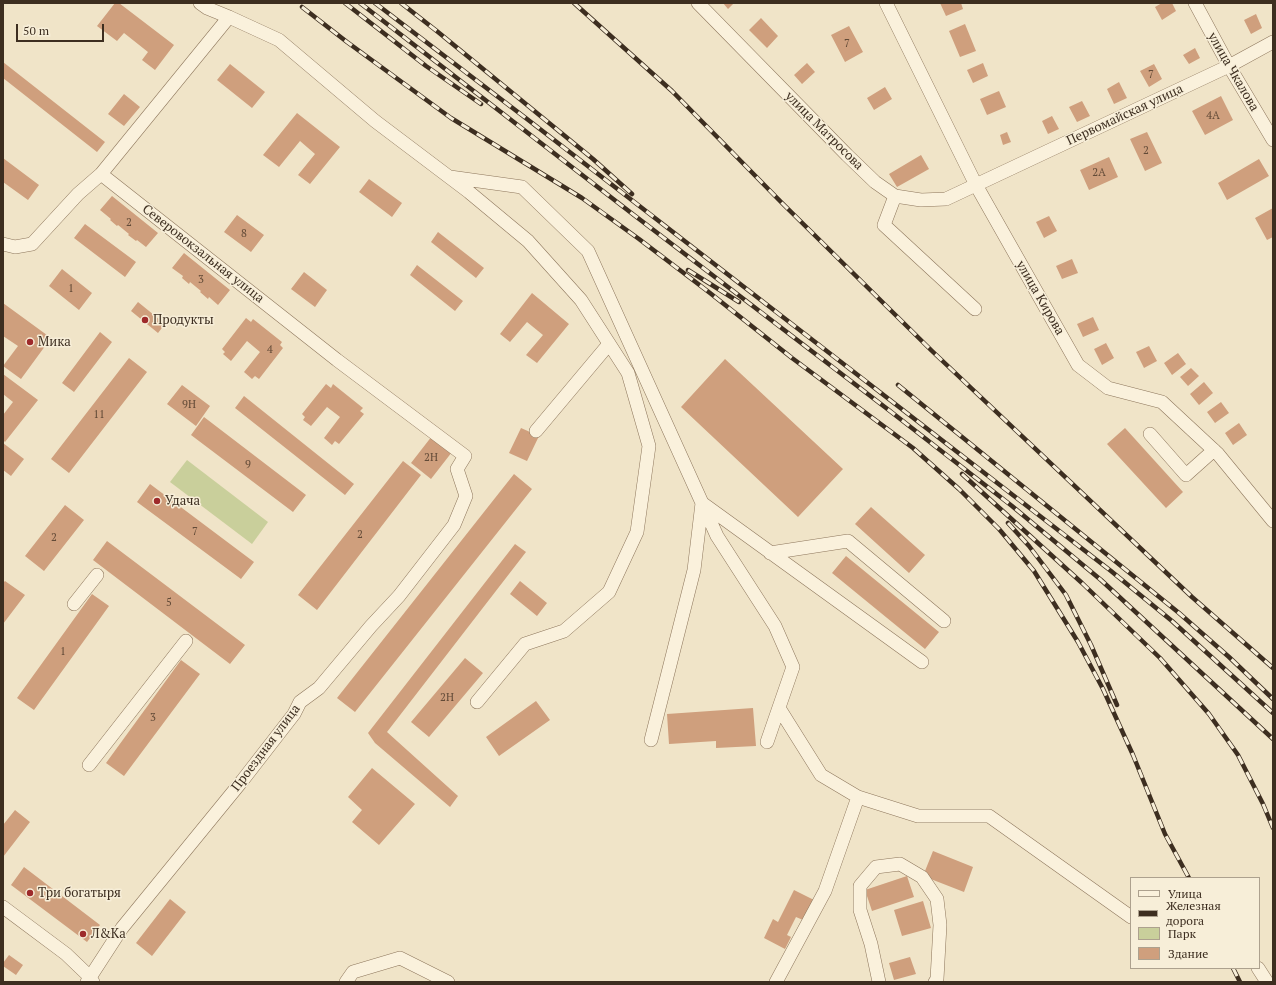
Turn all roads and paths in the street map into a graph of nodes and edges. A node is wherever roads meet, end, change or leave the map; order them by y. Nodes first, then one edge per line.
1 (200, 3) edge
2 (698, 3) edge
3 (886, 3) edge
4 (1195, 3) edge
5 (229, 17) junction
6 (1273, 42) edge
7 (1229, 66) junction
8 (1273, 140) edge
9 (101, 174) junction
10 (448, 177) junction
11 (976, 185) junction
12 (895, 196) junction
13 (3, 244) edge
14 (975, 309) dead end
15 (609, 344) junction
16 (536, 431) dead end
17 (1150, 434) dead end
18 (1214, 450) junction
19 (465, 456) joint
20 (702, 503) junction
21 (1273, 521) edge
22 (770, 553) junction
23 (97, 575) dead end
24 (74, 604) dead end
25 (944, 621) dead end
26 (186, 641) dead end
27 (922, 662) dead end
28 (477, 702) dead end
29 (779, 708) junction
30 (651, 740) dead end
31 (768, 742) dead end
32 (89, 765) dead end
33 (858, 797) junction
34 (3, 907) edge
35 (1130, 915) edge
36 (1259, 969) edge
37 (90, 980) edge
38 (346, 982) edge
39 (448, 982) edge
40 (776, 982) edge
41 (880, 982) edge
42 (935, 982) edge
43 (1267, 982) edge

1 - 5 street
2 - 12 street, улица Матросова
3 - 11 street, улица Кирова
4 - 7 street, улица Чкалова
5 - 9 street
5 - 10 street
6 - 7 street, Первомайская улица
7 - 8 street, улица Чкалова
7 - 11 street, Первомайская улица
9 - 13 street
9 - 19 street, Северовокзальная улица
10 - 15 street
10 - 20 street
11 - 12 street, улица Матросова
11 - 18 street, улица Кирова
12 - 14 street
15 - 16 street
15 - 28 street
17 - 18 street
18 - 21 street, улица Кирова
19 - 37 street, Проездная улица
20 - 22 street
20 - 29 street
20 - 30 street
22 - 25 street
22 - 27 street
23 - 24 street
26 - 32 street
29 - 31 street
29 - 33 street
33 - 35 street
33 - 40 street
34 - 37 street
36 - 43 street
38 - 39 street
41 - 42 street

